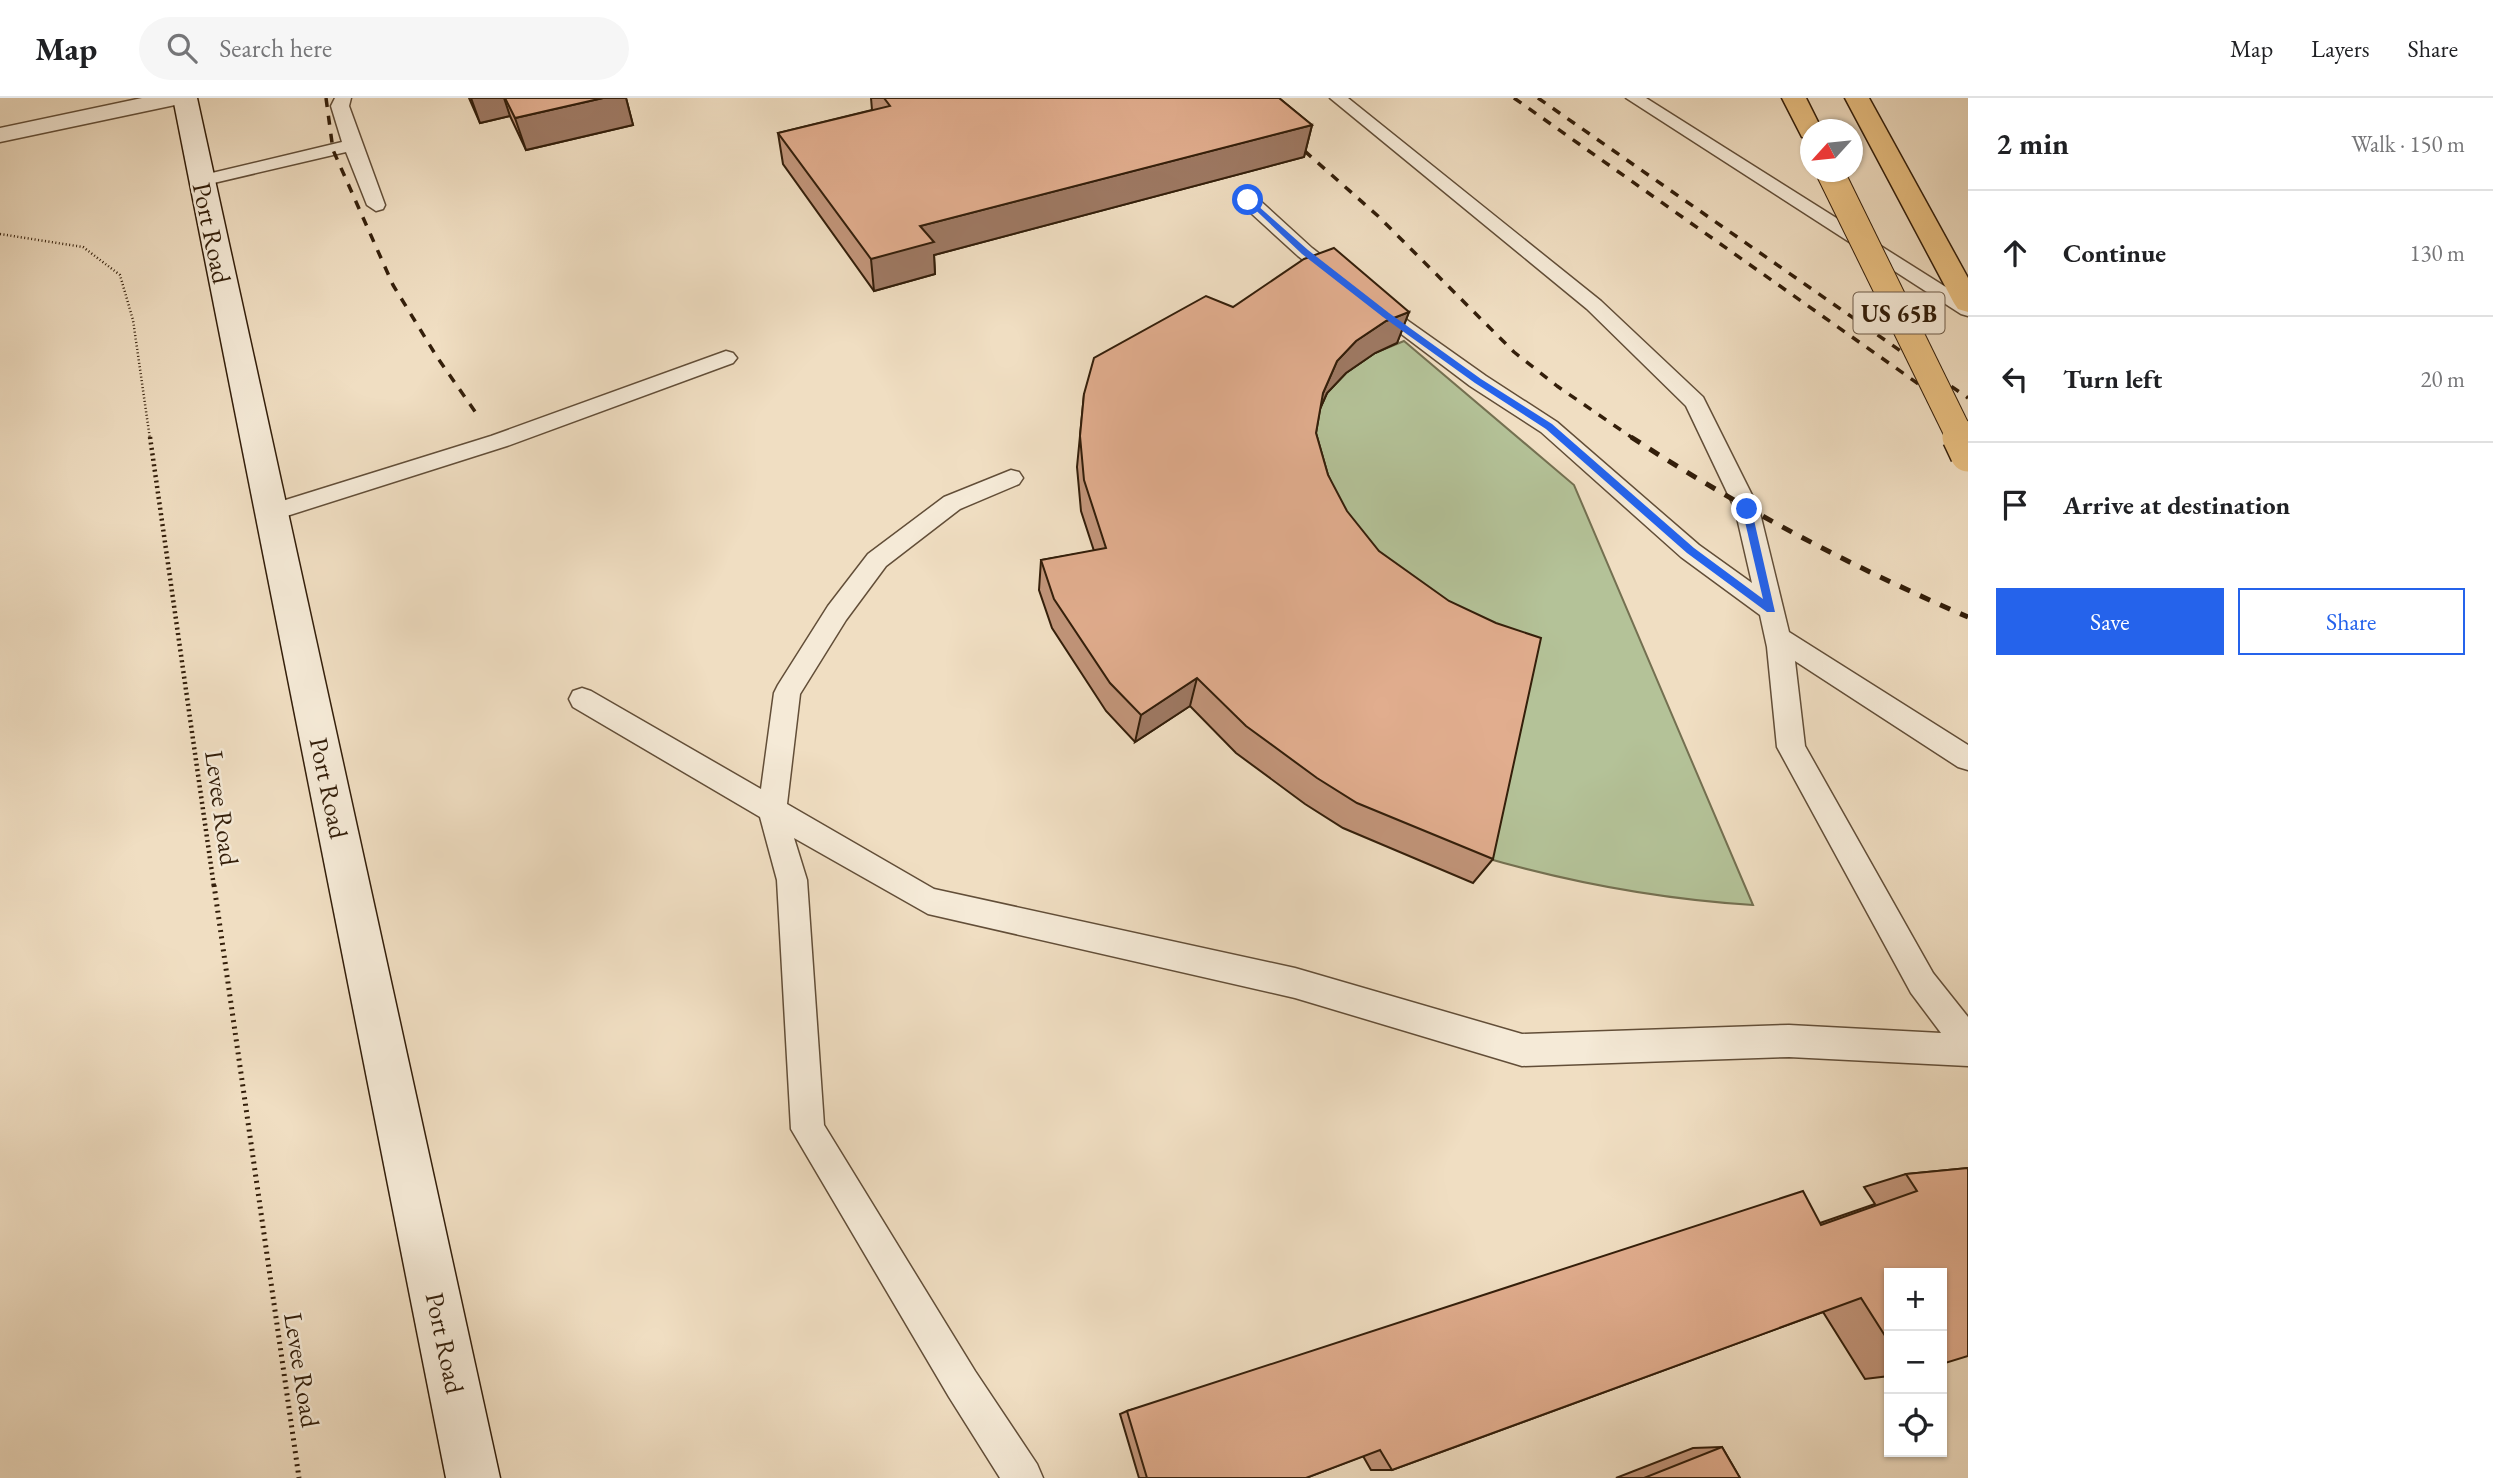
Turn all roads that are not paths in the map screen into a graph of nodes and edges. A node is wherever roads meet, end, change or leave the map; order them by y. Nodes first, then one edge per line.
1 (175, 98) edge
2 (184, 98) edge
3 (343, 98) edge
4 (1338, 98) edge
5 (1634, 98) edge
6 (1794, 98) edge
7 (1857, 98) edge
8 (1804, 119) edge
9 (0, 135) edge
10 (352, 145) junction
11 (201, 181) junction
12 (1835, 182) edge
13 (1248, 200) dead end
14 (376, 205) dead end
15 (1968, 303) edge
16 (1968, 310) edge
17 (726, 358) dead end
18 (1968, 454) edge
19 (1010, 478) dead end
20 (271, 513) junction
21 (1771, 610) junction
22 (1777, 637) junction
23 (582, 699) dead end
24 (1968, 760) edge
25 (772, 810) junction
26 (1968, 1043) edge
27 (1968, 1050) edge
28 (473, 1478) edge
29 (1023, 1478) edge

1 - 9 street
2 - 11 street, Port Road
3 - 10 lane
4 - 21 lane
5 - 16 lane
6 - 8 highway
7 - 15 highway, US 65B
10 - 11 lane
10 - 14 lane
11 - 20 street, Port Road
12 - 18 highway, US 65B, bridge
13 - 21 lane
17 - 20 lane
19 - 25 lane
20 - 28 street, Port Road
21 - 22 lane
22 - 24 lane
22 - 26 lane
23 - 25 lane
25 - 27 lane
25 - 29 lane

